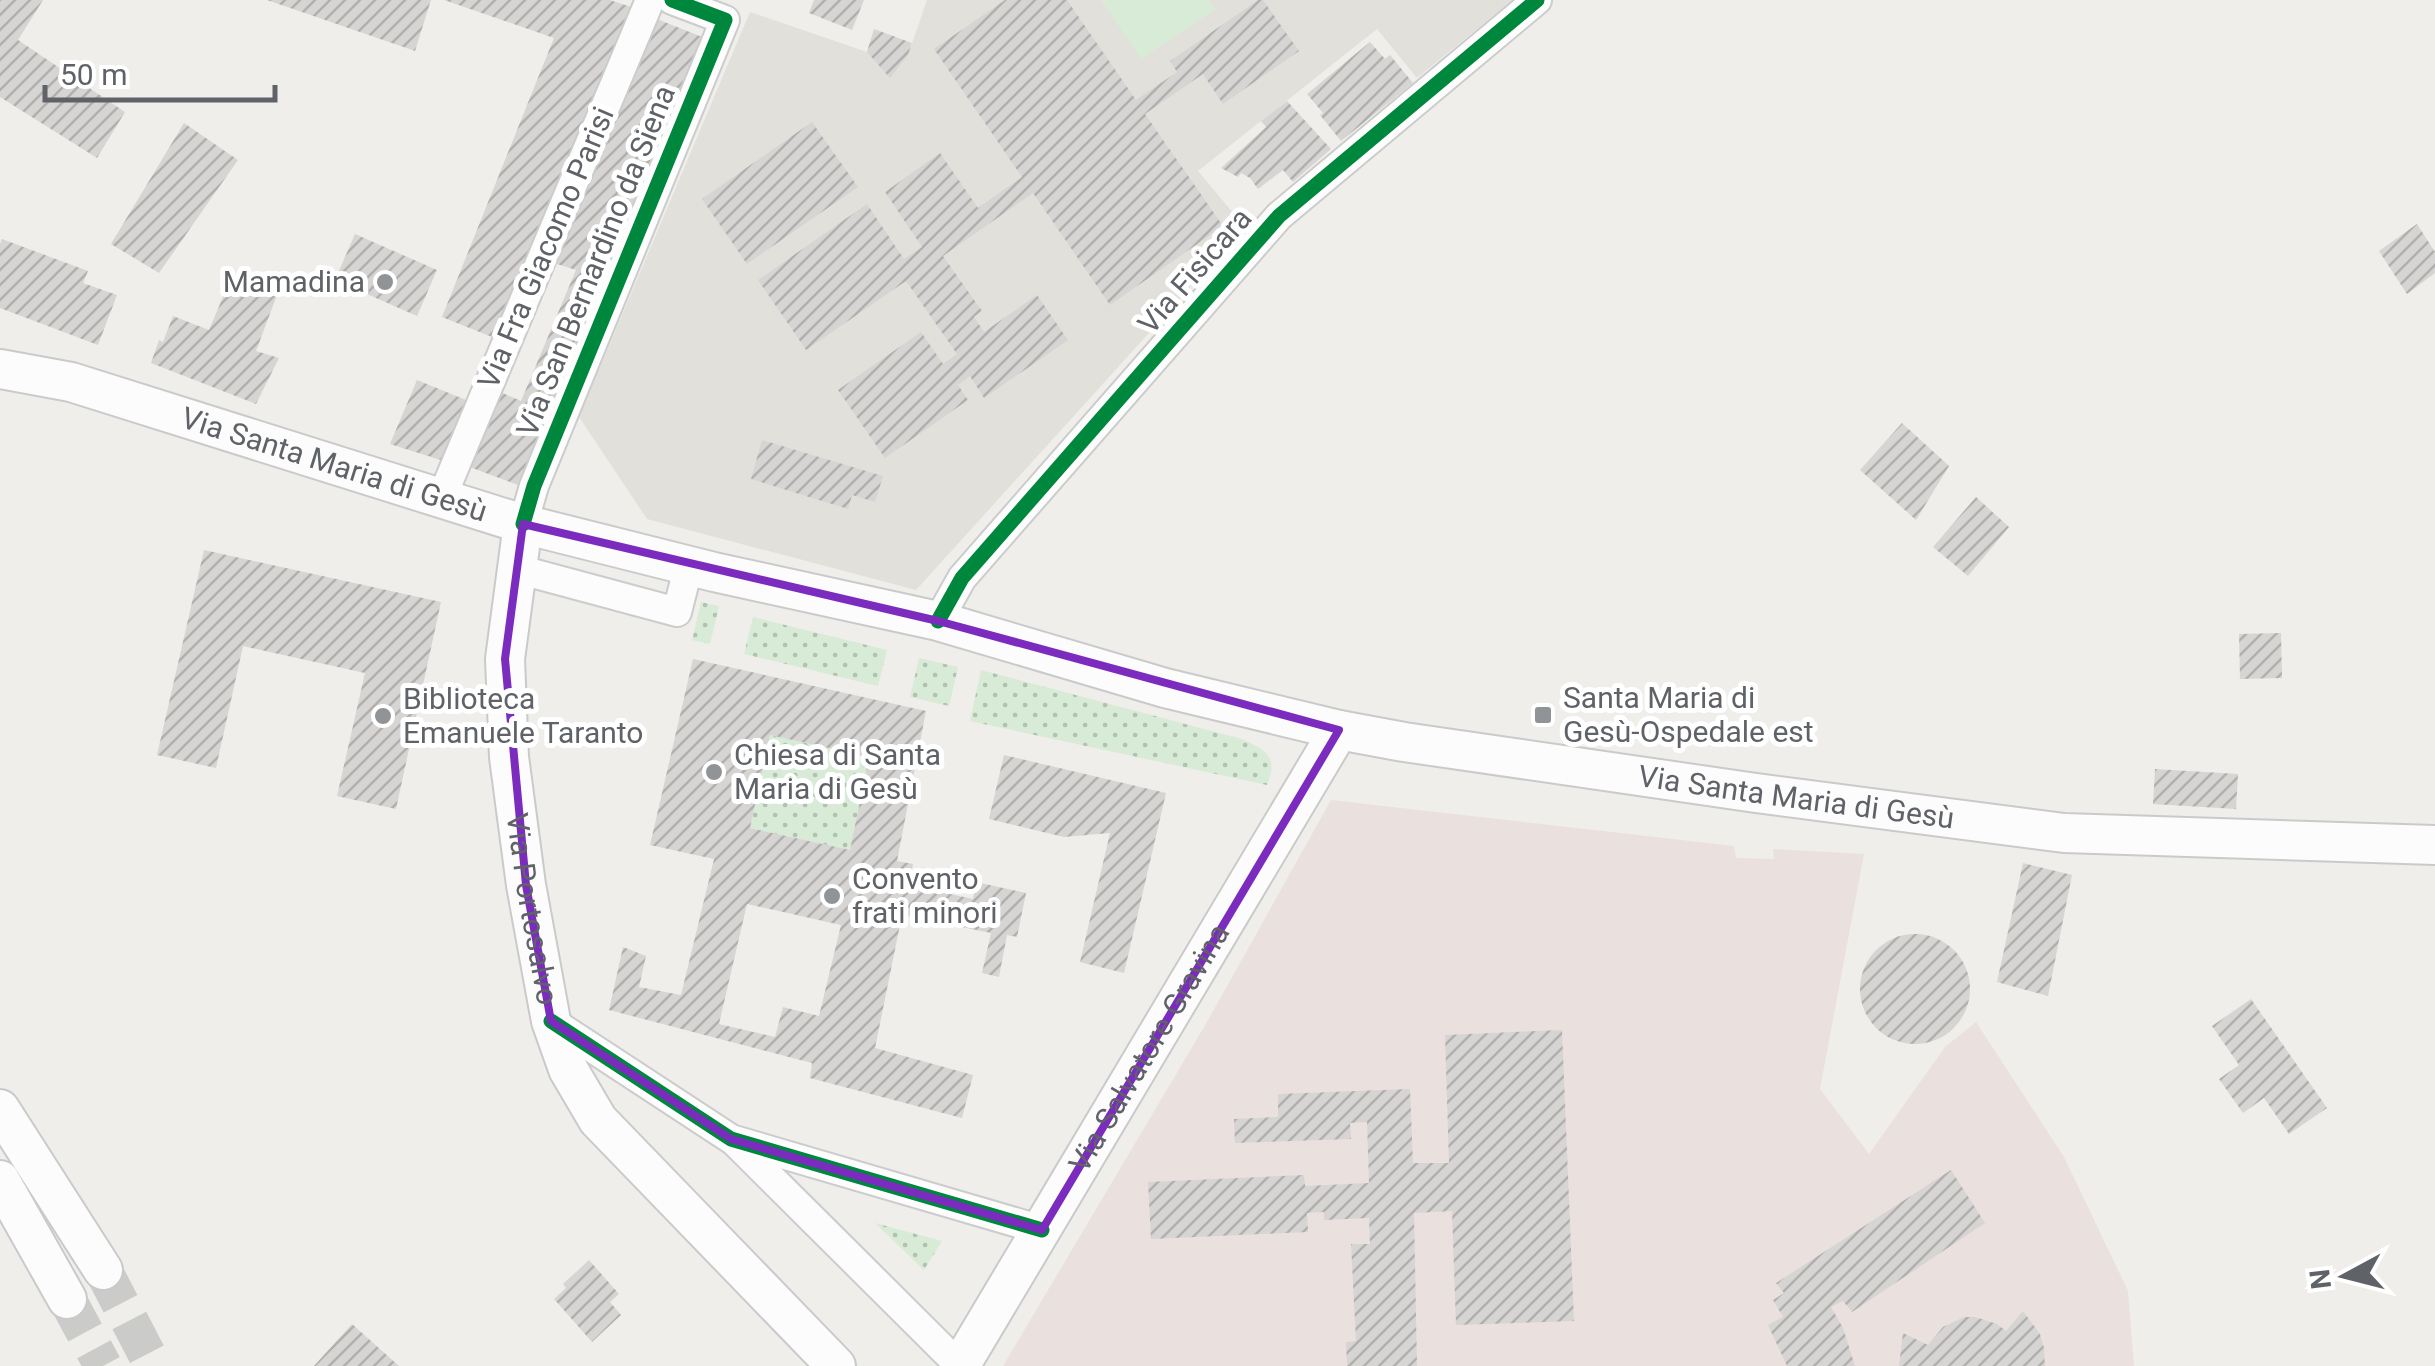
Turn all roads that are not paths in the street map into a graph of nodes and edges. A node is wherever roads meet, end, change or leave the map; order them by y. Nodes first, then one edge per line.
1 (650, 0) edge
2 (672, 0) edge
3 (1537, 0) edge
4 (0, 346) edge
5 (0, 369) edge
6 (71, 382) junction
7 (442, 496) junction
8 (524, 524) junction
9 (516, 568) junction
10 (702, 568) junction
11 (938, 621) junction
12 (1165, 688) junction
13 (1339, 730) junction
14 (2435, 845) edge
15 (551, 1021) junction
16 (0, 1109) edge
17 (731, 1139) junction
18 (0, 1180) edge
19 (1042, 1230) junction
20 (102, 1270) tunnel mouth
21 (66, 1299) tunnel mouth
22 (836, 1366) edge
23 (960, 1366) edge

1 - 7 street, Via Fra Giacomo Parisi
2 - 8 street, Via San Bernardino da Siena
3 - 11 street, Via Fisicara
4 - 6 main road
5 - 6 main road
6 - 7 main road, Via Santa Maria di Gesù
7 - 8 main road, Via Santa Maria di Gesù
8 - 9 main road, Via Portosalvo
8 - 10 main road, Via Santa Maria di Gesù
9 - 10 street
9 - 15 main road, Via Portosalvo
10 - 11 main road
10 - 12 main road
11 - 12 main road
12 - 13 main road, Via Santa Maria di Gesù
13 - 14 main road, Via Santa Maria di Gesù
13 - 19 main road, Via Salvatore Gravina
15 - 17 street
15 - 22 main road, Via Portosalvo
16 - 20 main road
17 - 19 street
17 - 23 street
18 - 21 main road
19 - 23 main road, Via Salvatore Gravina

